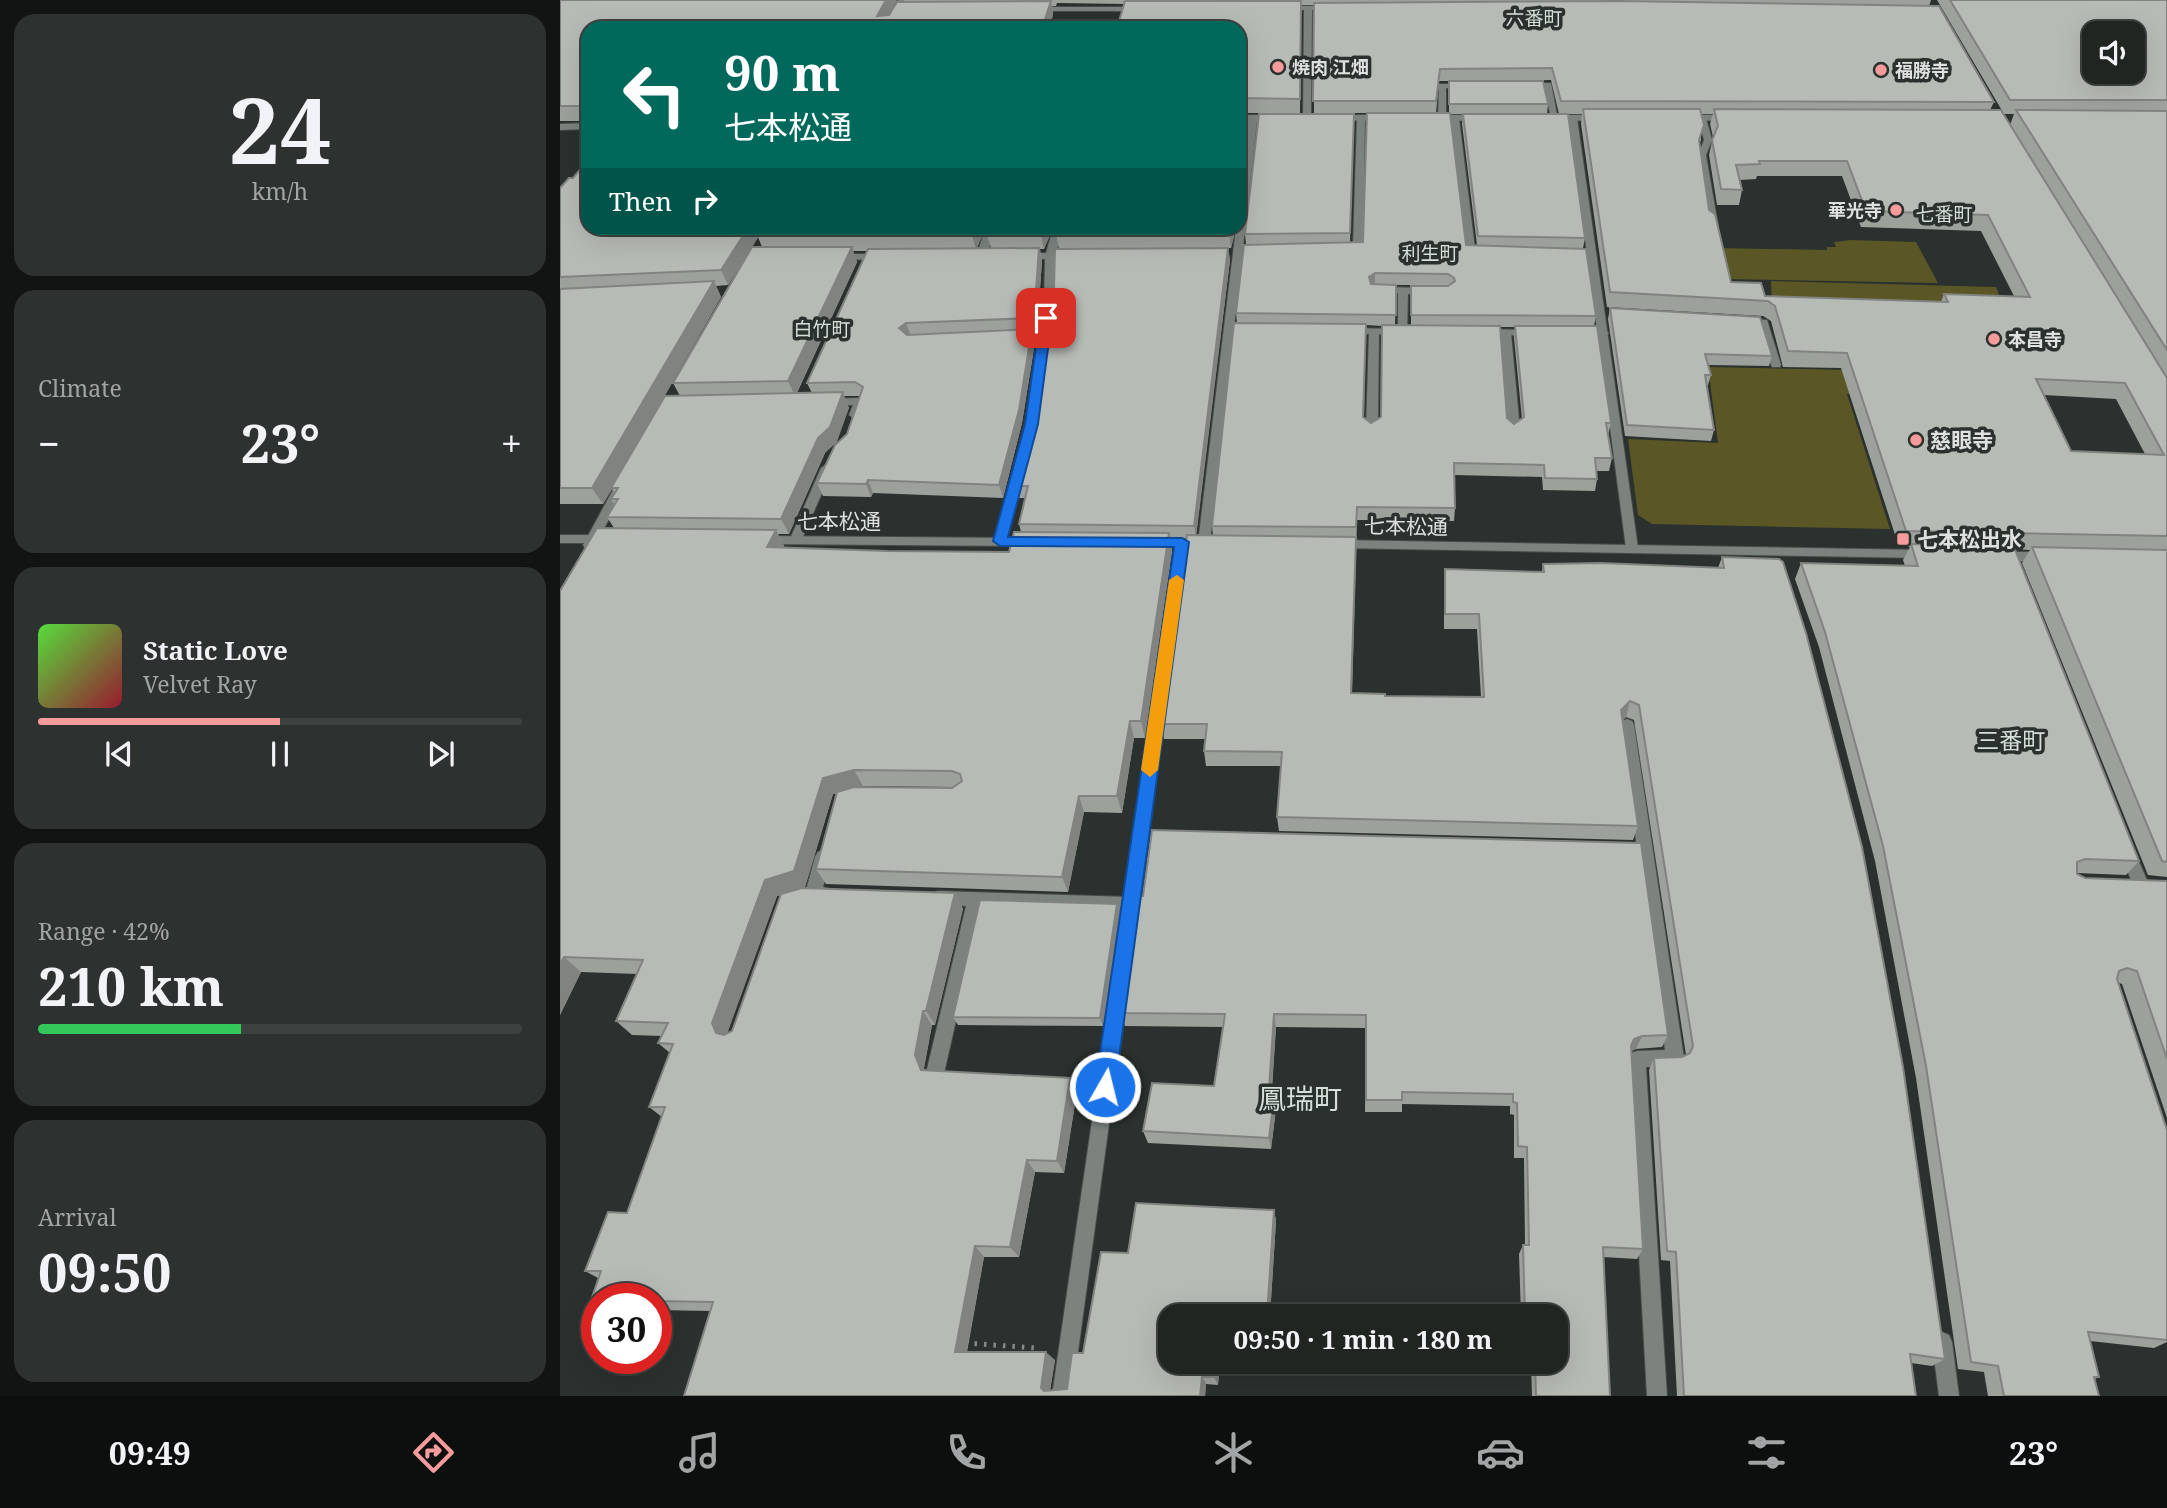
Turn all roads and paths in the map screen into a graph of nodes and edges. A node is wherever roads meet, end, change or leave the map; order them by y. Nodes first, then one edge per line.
1 (902, 0) edge
2 (1110, 4) edge
3 (1280, 8) edge
4 (1308, 8) junction
5 (1346, 8) edge
6 (1021, 9) edge
7 (1147, 9) edge
8 (909, 10) edge
9 (897, 11) junction
10 (891, 21) edge
11 (1481, 85) edge
12 (1521, 85) edge
13 (1246, 118) edge
14 (1253, 118) junction
15 (1307, 118) junction
16 (1361, 118) junction
17 (1401, 118) edge
18 (1428, 118) edge
19 (1442, 118) junction
20 (1455, 118) junction
21 (1493, 118) edge
22 (1543, 118) edge
23 (1555, 118) junction
24 (1573, 118) junction
25 (1612, 118) edge
26 (1676, 118) edge
27 (1702, 118) junction
28 (1742, 118) edge
29 (581, 126) edge
30 (560, 127) edge
31 (1246, 185) edge
32 (1713, 225) edge
33 (988, 235) edge
34 (1056, 235) edge
35 (1241, 235) edge
36 (1332, 249) edge
37 (1252, 250) edge
38 (1239, 252) junction
39 (1498, 253) edge
40 (1580, 254) edge
41 (1594, 254) junction
42 (1226, 255) edge
43 (1050, 256) junction
44 (1088, 256) edge
45 (828, 257) edge
46 (867, 257) junction
47 (892, 257) edge
48 (994, 257) edge
49 (1008, 257) edge
50 (968, 258) edge
51 (981, 258) junction
52 (861, 269) edge
53 (1375, 290) edge
54 (1403, 291) junction
55 (1436, 291) edge
56 (1601, 313) junction
57 (1615, 314) edge
58 (1736, 320) edge
59 (1229, 330) junction
60 (1242, 330) edge
61 (1335, 331) edge
62 (1374, 331) junction
63 (1403, 332) junction
64 (1416, 332) edge
65 (1467, 332) edge
66 (1506, 333) junction
67 (1543, 333) edge
68 (1567, 333) edge
69 (1604, 333) junction
70 (1042, 336) junction
71 (1029, 337) edge
72 (1776, 365) dead end
73 (813, 402) edge
74 (852, 424) edge
75 (1372, 429) edge
76 (1514, 430) edge
77 (833, 454) edge
78 (628, 474) edge
79 (560, 539) edge
80 (628, 539) edge
81 (756, 540) edge
82 (795, 541) junction
83 (1000, 541) junction
84 (1042, 542) edge
85 (1140, 542) edge
86 (1182, 542) junction
87 (1329, 544) edge
88 (589, 545) junction
89 (1632, 548) junction
90 (1777, 551) junction
91 (1942, 554) edge
92 (1983, 555) edge
93 (2063, 557) edge
94 (1784, 573) edge
95 (1627, 725) edge
96 (2121, 834) edge
97 (828, 841) edge
98 (2141, 885) edge
99 (813, 894) junction
100 (840, 894) edge
101 (922, 897) edge
102 (794, 899) edge
103 (976, 899) junction
104 (1130, 904) junction
105 (936, 1069) edge
106 (1940, 1327) edge
107 (958, 1343) edge
108 (1069, 1350) junction
109 (1062, 1396) edge
110 (1657, 1396) edge
111 (1950, 1396) edge

1 - 9 street
2 - 6 street
2 - 7 street
3 - 4 street
4 - 5 street
4 - 15 street
8 - 9 street
9 - 10 street
11 - 19 street
12 - 23 street
13 - 14 street
14 - 15 street
14 - 31 street
15 - 16 street
16 - 17 street
16 - 36 street
18 - 19 street
19 - 20 street
20 - 21 street
20 - 39 street
22 - 23 street
23 - 24 street
24 - 25 street
24 - 41 street
26 - 27 street
27 - 28 street
27 - 32 street
29 - 30 street
33 - 51 street
34 - 43 street
35 - 38 street
37 - 38 street
38 - 42 street
38 - 59 street
40 - 41 street
41 - 56 street
43 - 44 street
43 - 49 street
43 - 70 street
45 - 46 street
46 - 47 street
46 - 52 street
48 - 51 street
50 - 51 street
53 - 54 street
54 - 55 street
54 - 63 street
56 - 57 street
56 - 69 street
58 - 72 street
59 - 60 street
59 - 86 street
61 - 62 street
62 - 63 street
62 - 75 street
63 - 64 street
65 - 66 street
66 - 67 street
66 - 76 street
68 - 69 street
69 - 89 street
70 - 71 street
70 - 83 street
73 - 74 street
77 - 82 street
78 - 88 street
79 - 88 street
80 - 88 street
81 - 82 street, 七本松通
82 - 83 street, 七本松通
83 - 84 street, 七本松通
85 - 86 street
86 - 104 street
87 - 89 street, 七本松通
89 - 90 street, 七本松通
90 - 91 street, 七本松通
90 - 94 street
92 - 93 street
95 - 110 street
96 - 98 street
97 - 99 street
99 - 100 street
99 - 102 street
101 - 103 street
103 - 104 street
103 - 105 street
104 - 108 street
106 - 111 street
107 - 108 path
108 - 109 street

